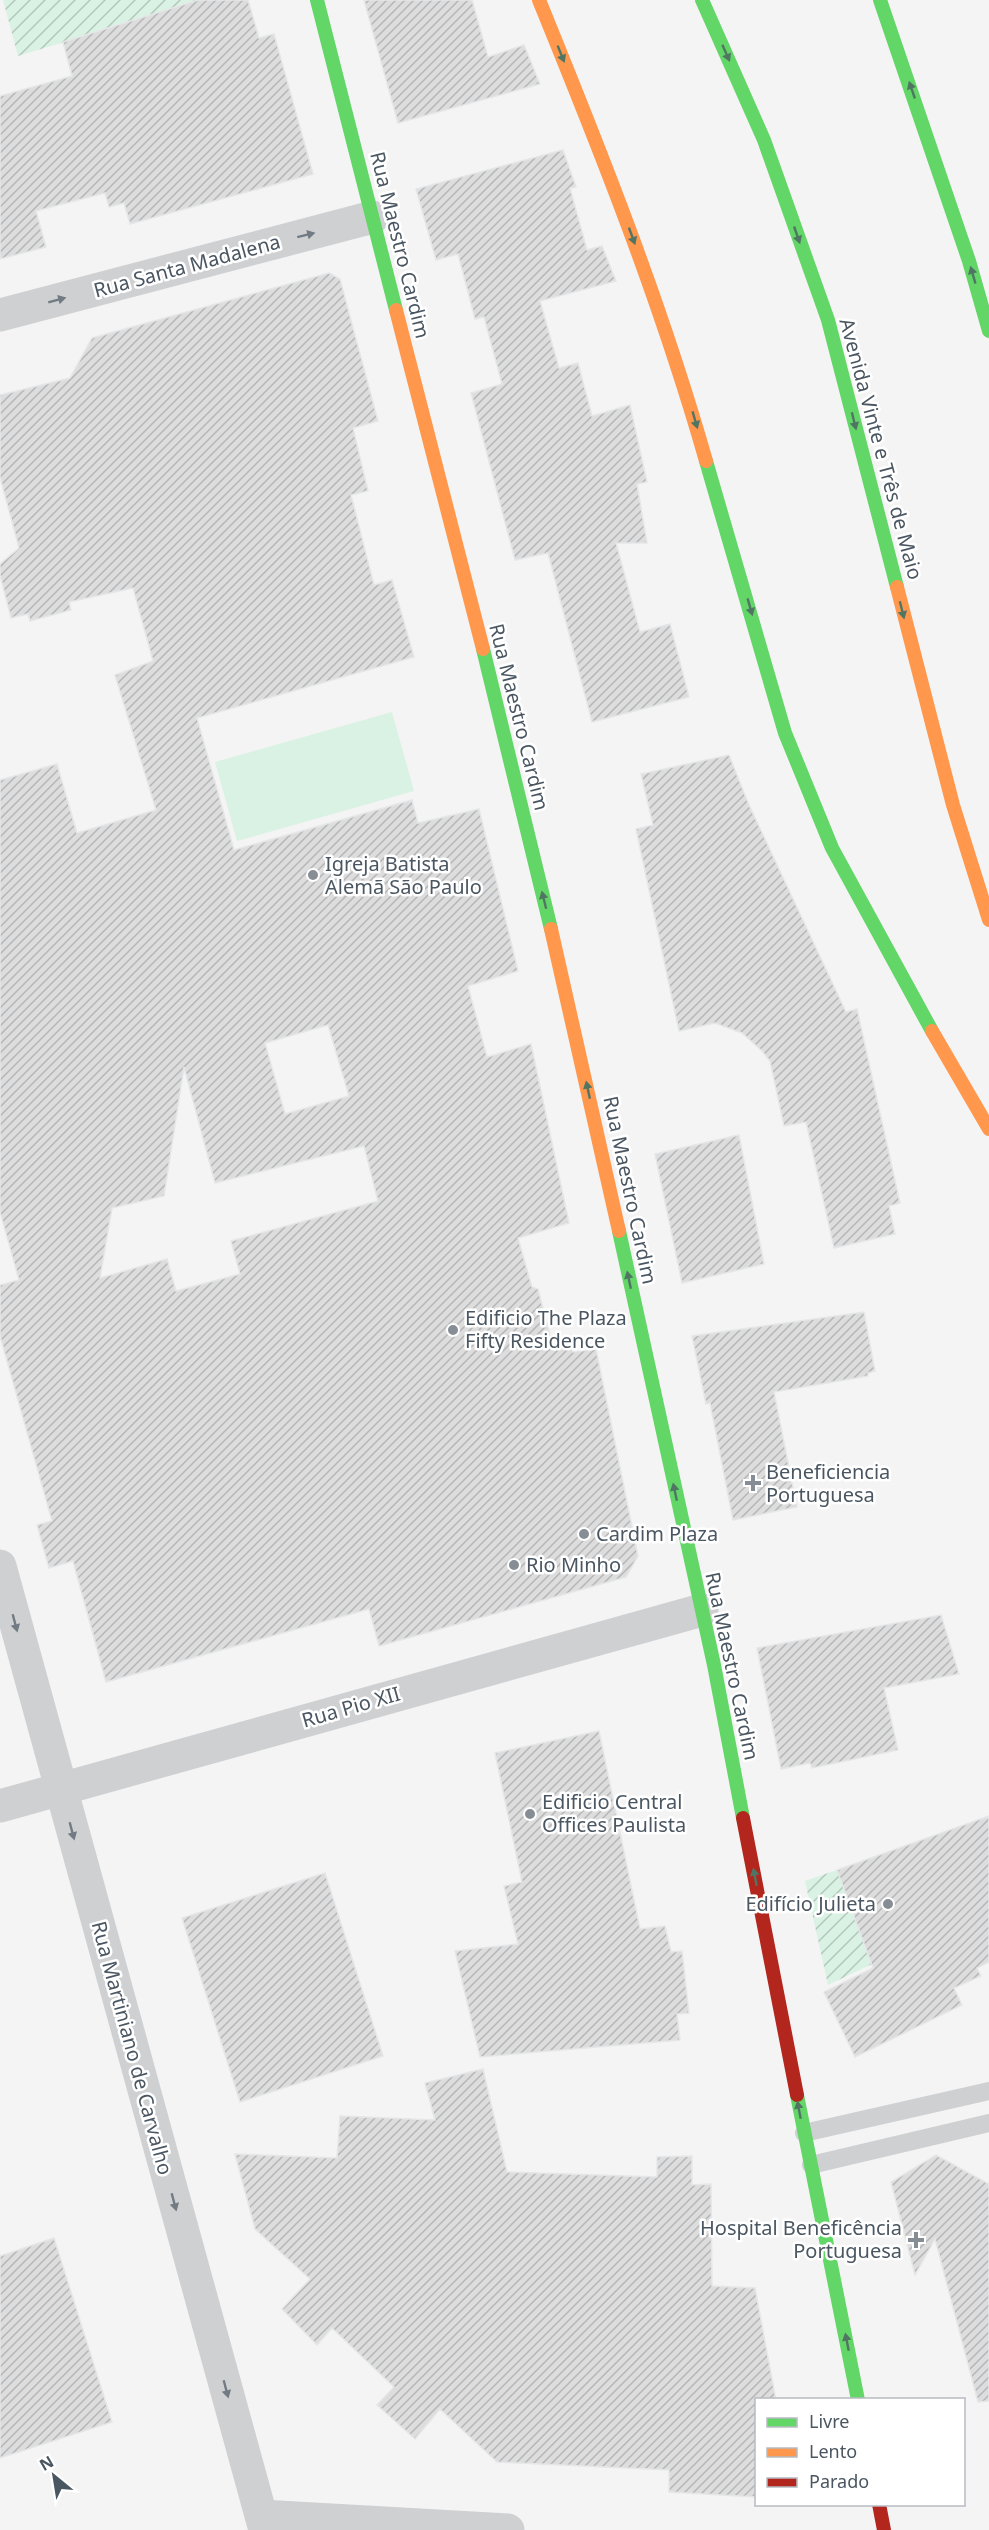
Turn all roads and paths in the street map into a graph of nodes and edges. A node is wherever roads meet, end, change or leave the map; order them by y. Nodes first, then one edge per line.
1 (316, 0) edge
2 (539, 0) edge
3 (702, 0) edge
4 (880, 0) edge
5 (373, 217) junction
6 (0, 315) edge
7 (989, 331) edge
8 (989, 920) edge
9 (989, 1129) edge
10 (0, 1566) edge
11 (702, 1610) junction
12 (61, 1790) junction
13 (0, 1806) edge
14 (989, 2091) edge
15 (989, 2123) edge
16 (804, 2133) junction
17 (812, 2164) junction
18 (858, 2398) edge
19 (879, 2506) edge
20 (263, 2523) edge
21 (508, 2530) edge
22 (884, 2530) edge

1 - 5 main road, Rua Maestro Cardim
2 -> 9 main road
3 -> 8 main road, Avenida Vinte e Três de Maio
7 -> 4 main road
6 -> 5 street, Rua Santa Madalena
11 -> 5 main road, Rua Maestro Cardim
10 -> 12 street, Rua Martiniano de Carvalho
11 - 12 street, Rua Pio XII
16 -> 11 main road, Rua Maestro Cardim
12 - 13 street, Rua Pio XII
12 -> 20 street, Rua Martiniano de Carvalho
14 - 16 lane
15 - 17 lane
16 - 17 main road, Rua Maestro Cardim
18 -> 17 main road, Rua Maestro Cardim
19 - 22 main road
20 - 21 street

